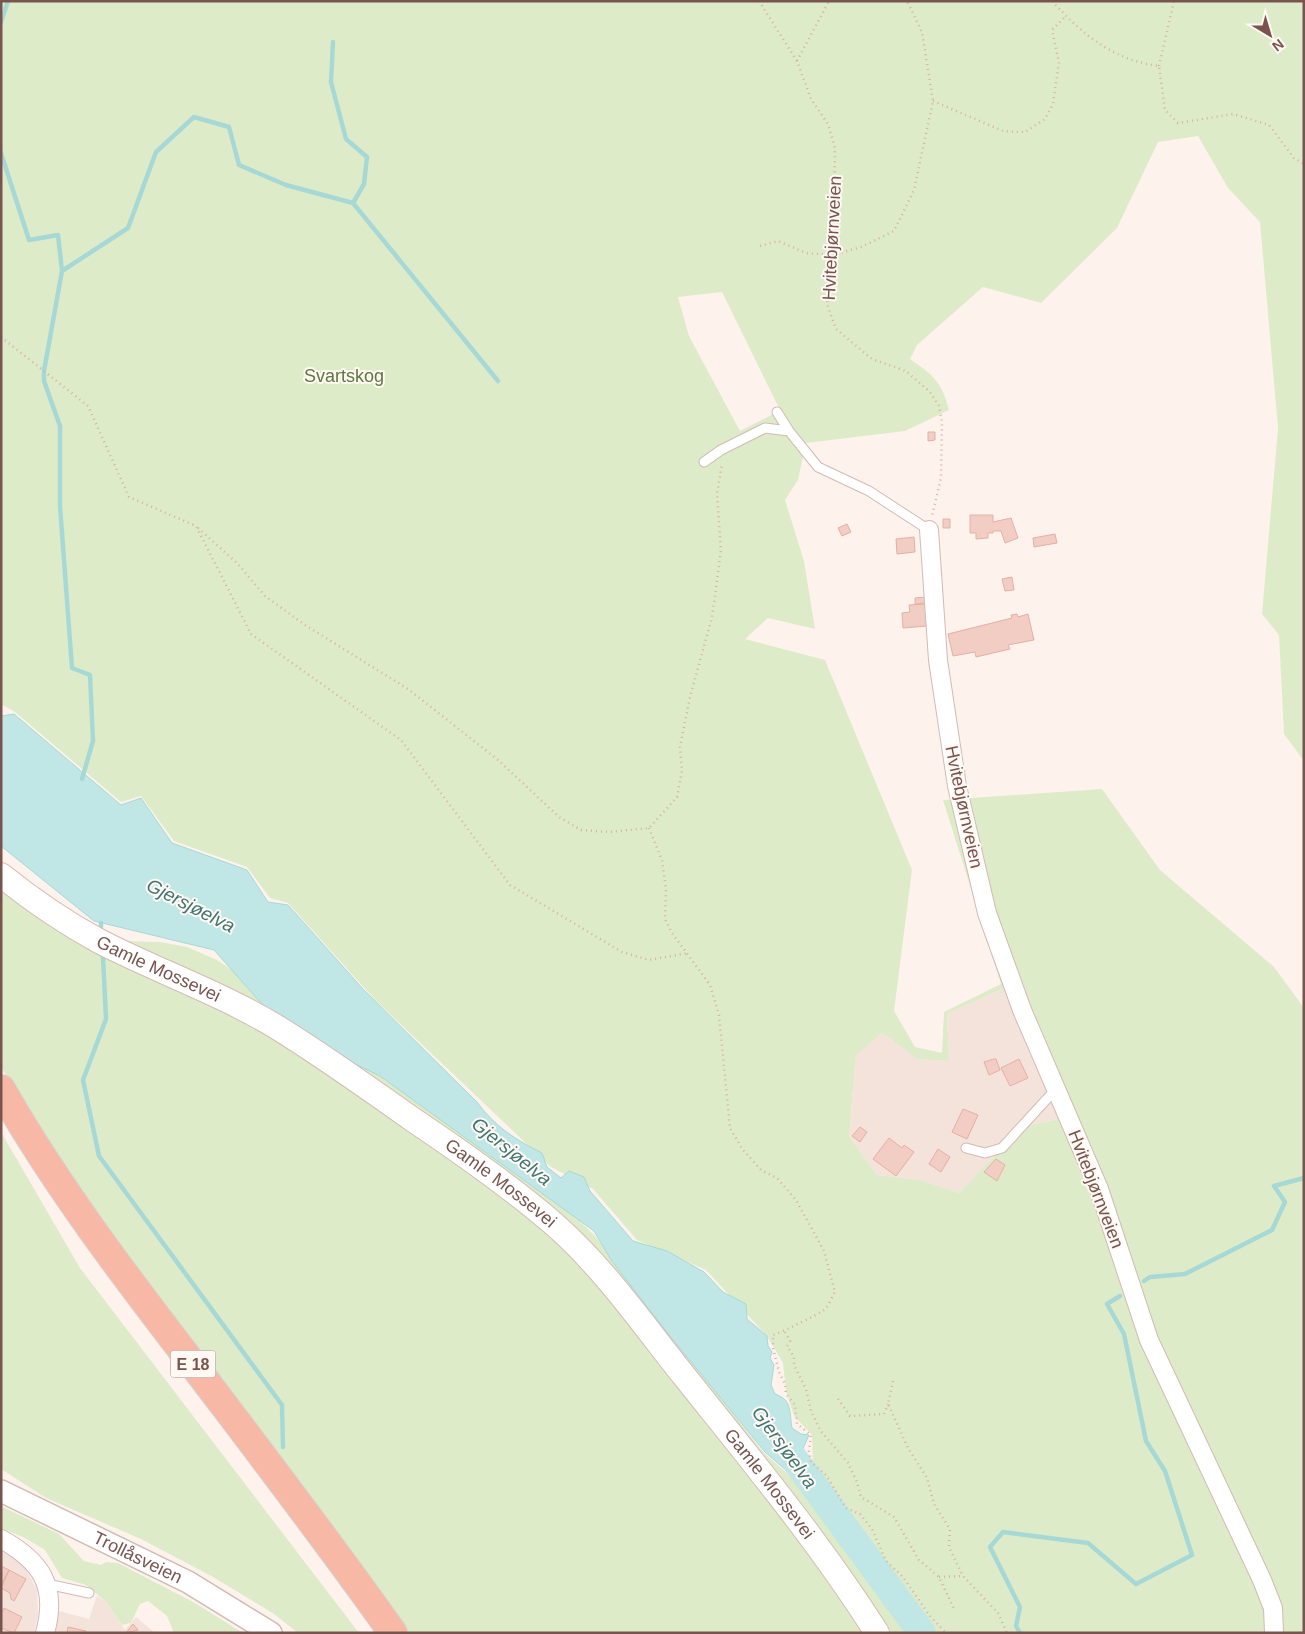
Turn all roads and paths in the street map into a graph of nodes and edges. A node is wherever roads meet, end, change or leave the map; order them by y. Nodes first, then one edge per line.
1 (760, 1) edge
2 (829, 1) edge
3 (907, 1) edge
4 (1052, 1) edge
5 (1174, 1) edge
6 (1066, 16) junction
7 (796, 61) junction
8 (1160, 66) junction
9 (934, 101) junction
10 (1304, 164) edge
11 (760, 246) dead end
12 (832, 255) junction
13 (1, 337) edge
14 (777, 412) dead end
15 (789, 431) junction
16 (721, 450) junction
17 (704, 462) dead end
18 (196, 526) junction
19 (929, 530) junction
20 (649, 828) junction
21 (1, 875) edge
22 (688, 953) junction
23 (1, 1088) edge
24 (1056, 1089) junction
25 (1, 1116) edge
26 (966, 1148) dead end
27 (785, 1332) junction
28 (892, 1382) dead end
29 (838, 1399) dead end
30 (888, 1404) junction
31 (1, 1490) edge
32 (1, 1539) edge
33 (963, 1576) junction
34 (938, 1577) junction
35 (47, 1584) junction
36 (89, 1593) dead end
37 (955, 1611) dead end
38 (45, 1633) edge
39 (271, 1633) edge
40 (379, 1633) edge
41 (393, 1633) edge
42 (877, 1633) edge
43 (946, 1633) edge
44 (1007, 1633) edge
45 (1274, 1633) edge

1 - 7 path, Hvitebjørnveien
2 - 7 path
3 - 9 path
4 - 6 path
5 - 8 path
6 - 8 path
6 - 9 path
7 - 12 path, Hvitebjørnveien
8 - 10 path
9 - 12 path
11 - 12 path
12 - 19 path, Hvitebjørnveien
13 - 18 path
14 - 15 lane
15 - 16 lane
15 - 19 lane
16 - 17 lane
16 - 20 path
18 - 20 path
18 - 22 path
19 - 24 street, Hvitebjørnveien
20 - 22 path
21 - 42 main road, Gamle Mossevei
22 - 27 path
23 - 41 highway, E 18
24 - 26 lane
24 - 45 street, Hvitebjørnveien
25 - 40 highway, E 18
27 - 34 path
27 - 43 path
28 - 30 path
29 - 30 path
30 - 33 path
31 - 39 street, Trollåsveien
32 - 35 street
33 - 34 path
33 - 44 path
34 - 37 path
35 - 36 lane
35 - 38 street

